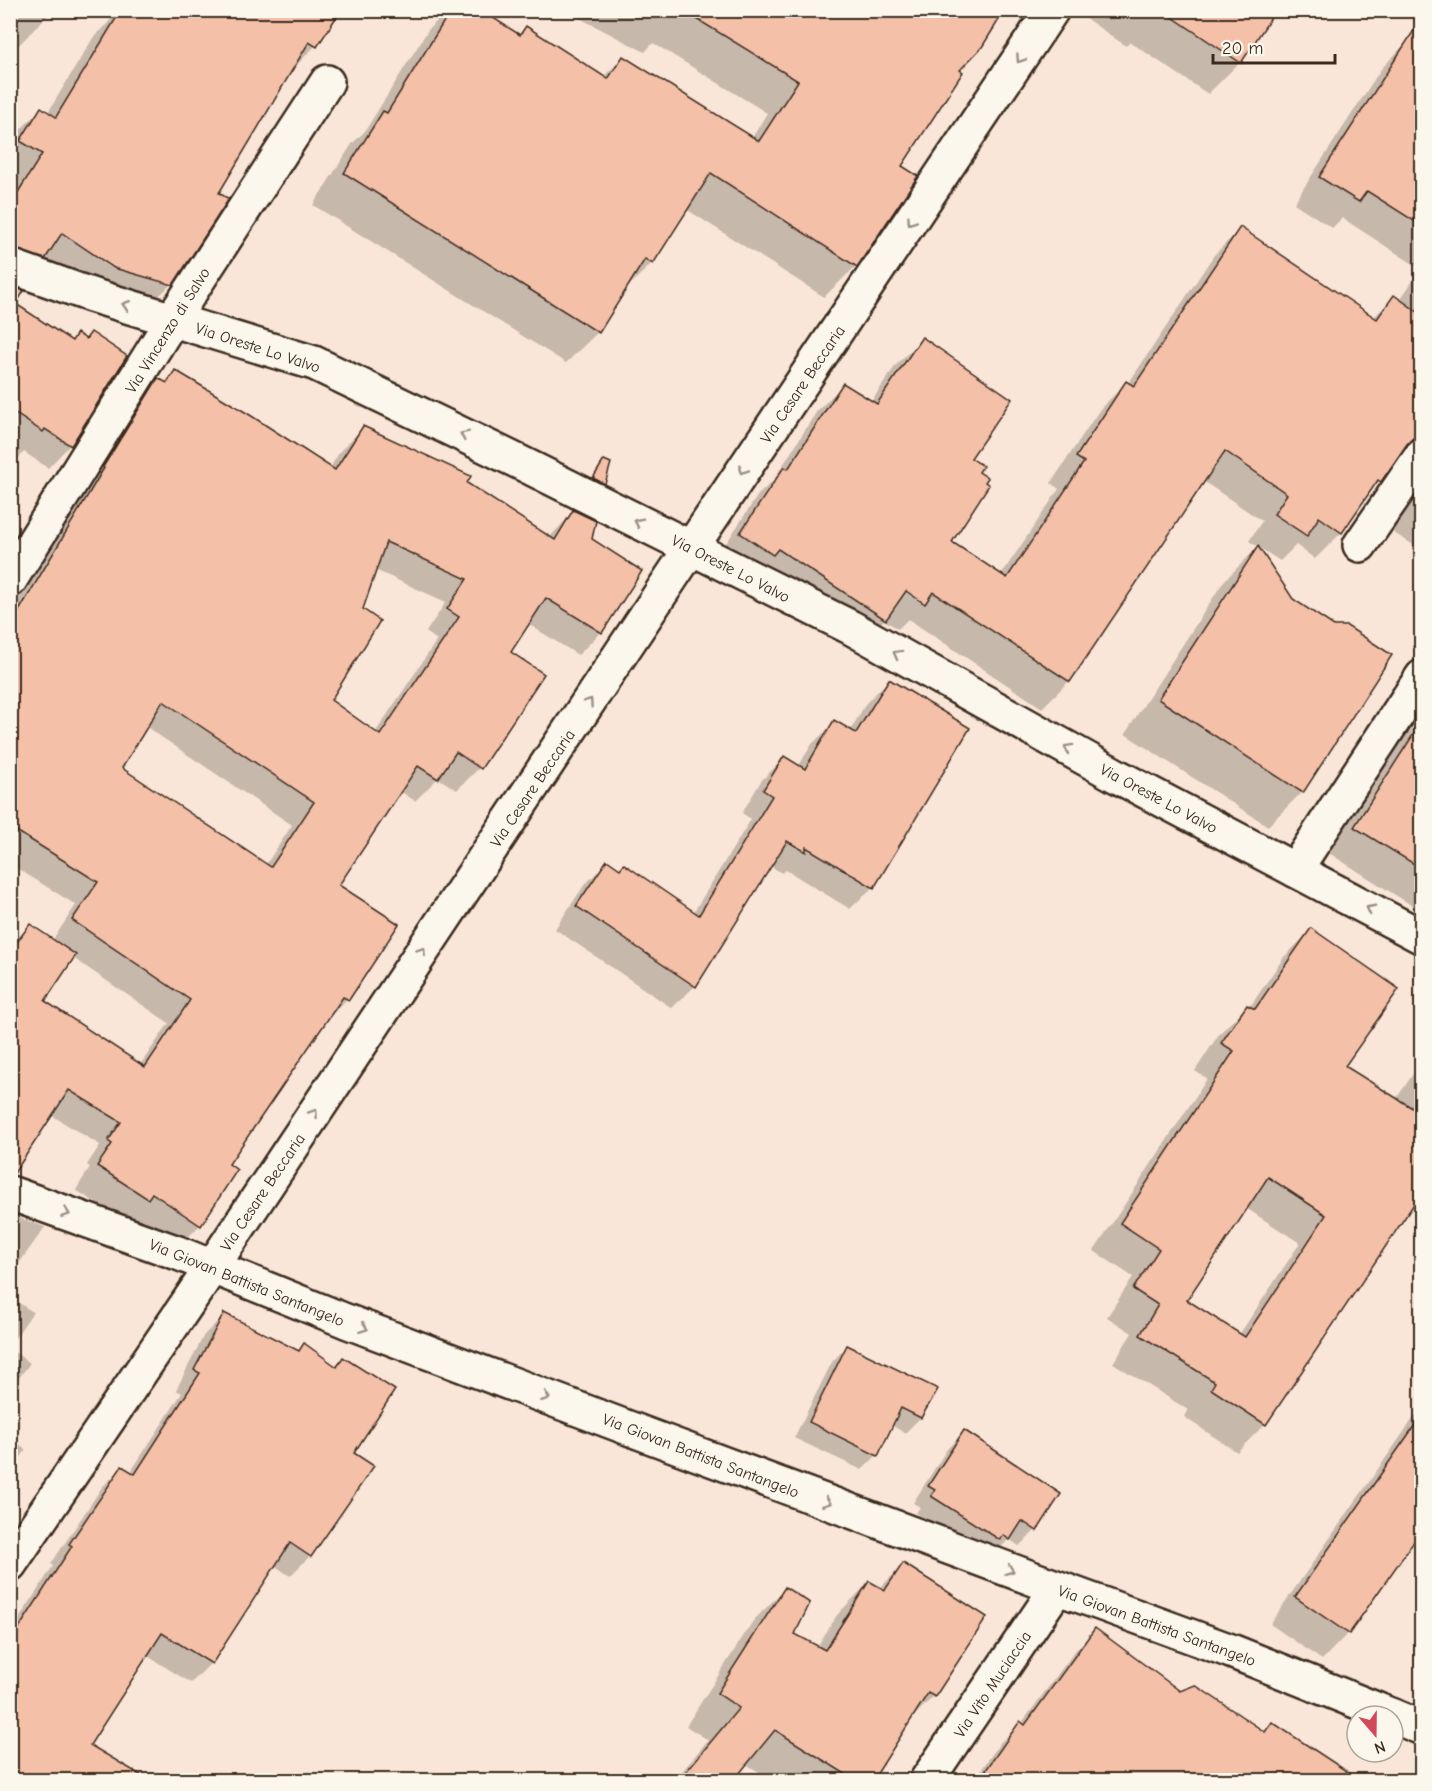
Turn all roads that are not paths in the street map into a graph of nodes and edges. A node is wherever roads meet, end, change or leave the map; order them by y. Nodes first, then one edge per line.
1 (1052, 10) edge
2 (327, 82) dead end
3 (10, 266) edge
4 (172, 320) junction
5 (1422, 455) edge
6 (1360, 545) dead end
7 (691, 548) junction
8 (10, 580) edge
9 (1422, 677) edge
10 (1295, 870) junction
11 (1422, 937) edge
12 (10, 1193) edge
13 (212, 1267) junction
14 (10, 1564) edge
15 (1057, 1588) junction
16 (1363, 1704) edge
17 (1405, 1721) edge
18 (1422, 1728) edge
19 (927, 1780) edge

1 -> 7 street, Via Cesare Beccaria
2 - 4 street, Via Vincenzo di Salvo
4 -> 3 street, Via Oreste Lo Valvo
7 -> 4 street, Via Oreste Lo Valvo
4 - 8 street, Via Vincenzo di Salvo
5 - 6 street
10 -> 7 street, Via Oreste Lo Valvo
13 -> 7 street, Via Cesare Beccaria
9 - 10 street
11 -> 10 street, Via Oreste Lo Valvo
12 -> 13 street, Via Giovan Battista Santangelo
13 - 14 street, Via Cesare Beccaria
13 -> 15 street, Via Giovan Battista Santangelo
15 - 16 street, Via Giovan Battista Santangelo
15 - 19 street, Via Vito Muciaccia
17 - 18 street, Via Giovan Battista Santangelo

